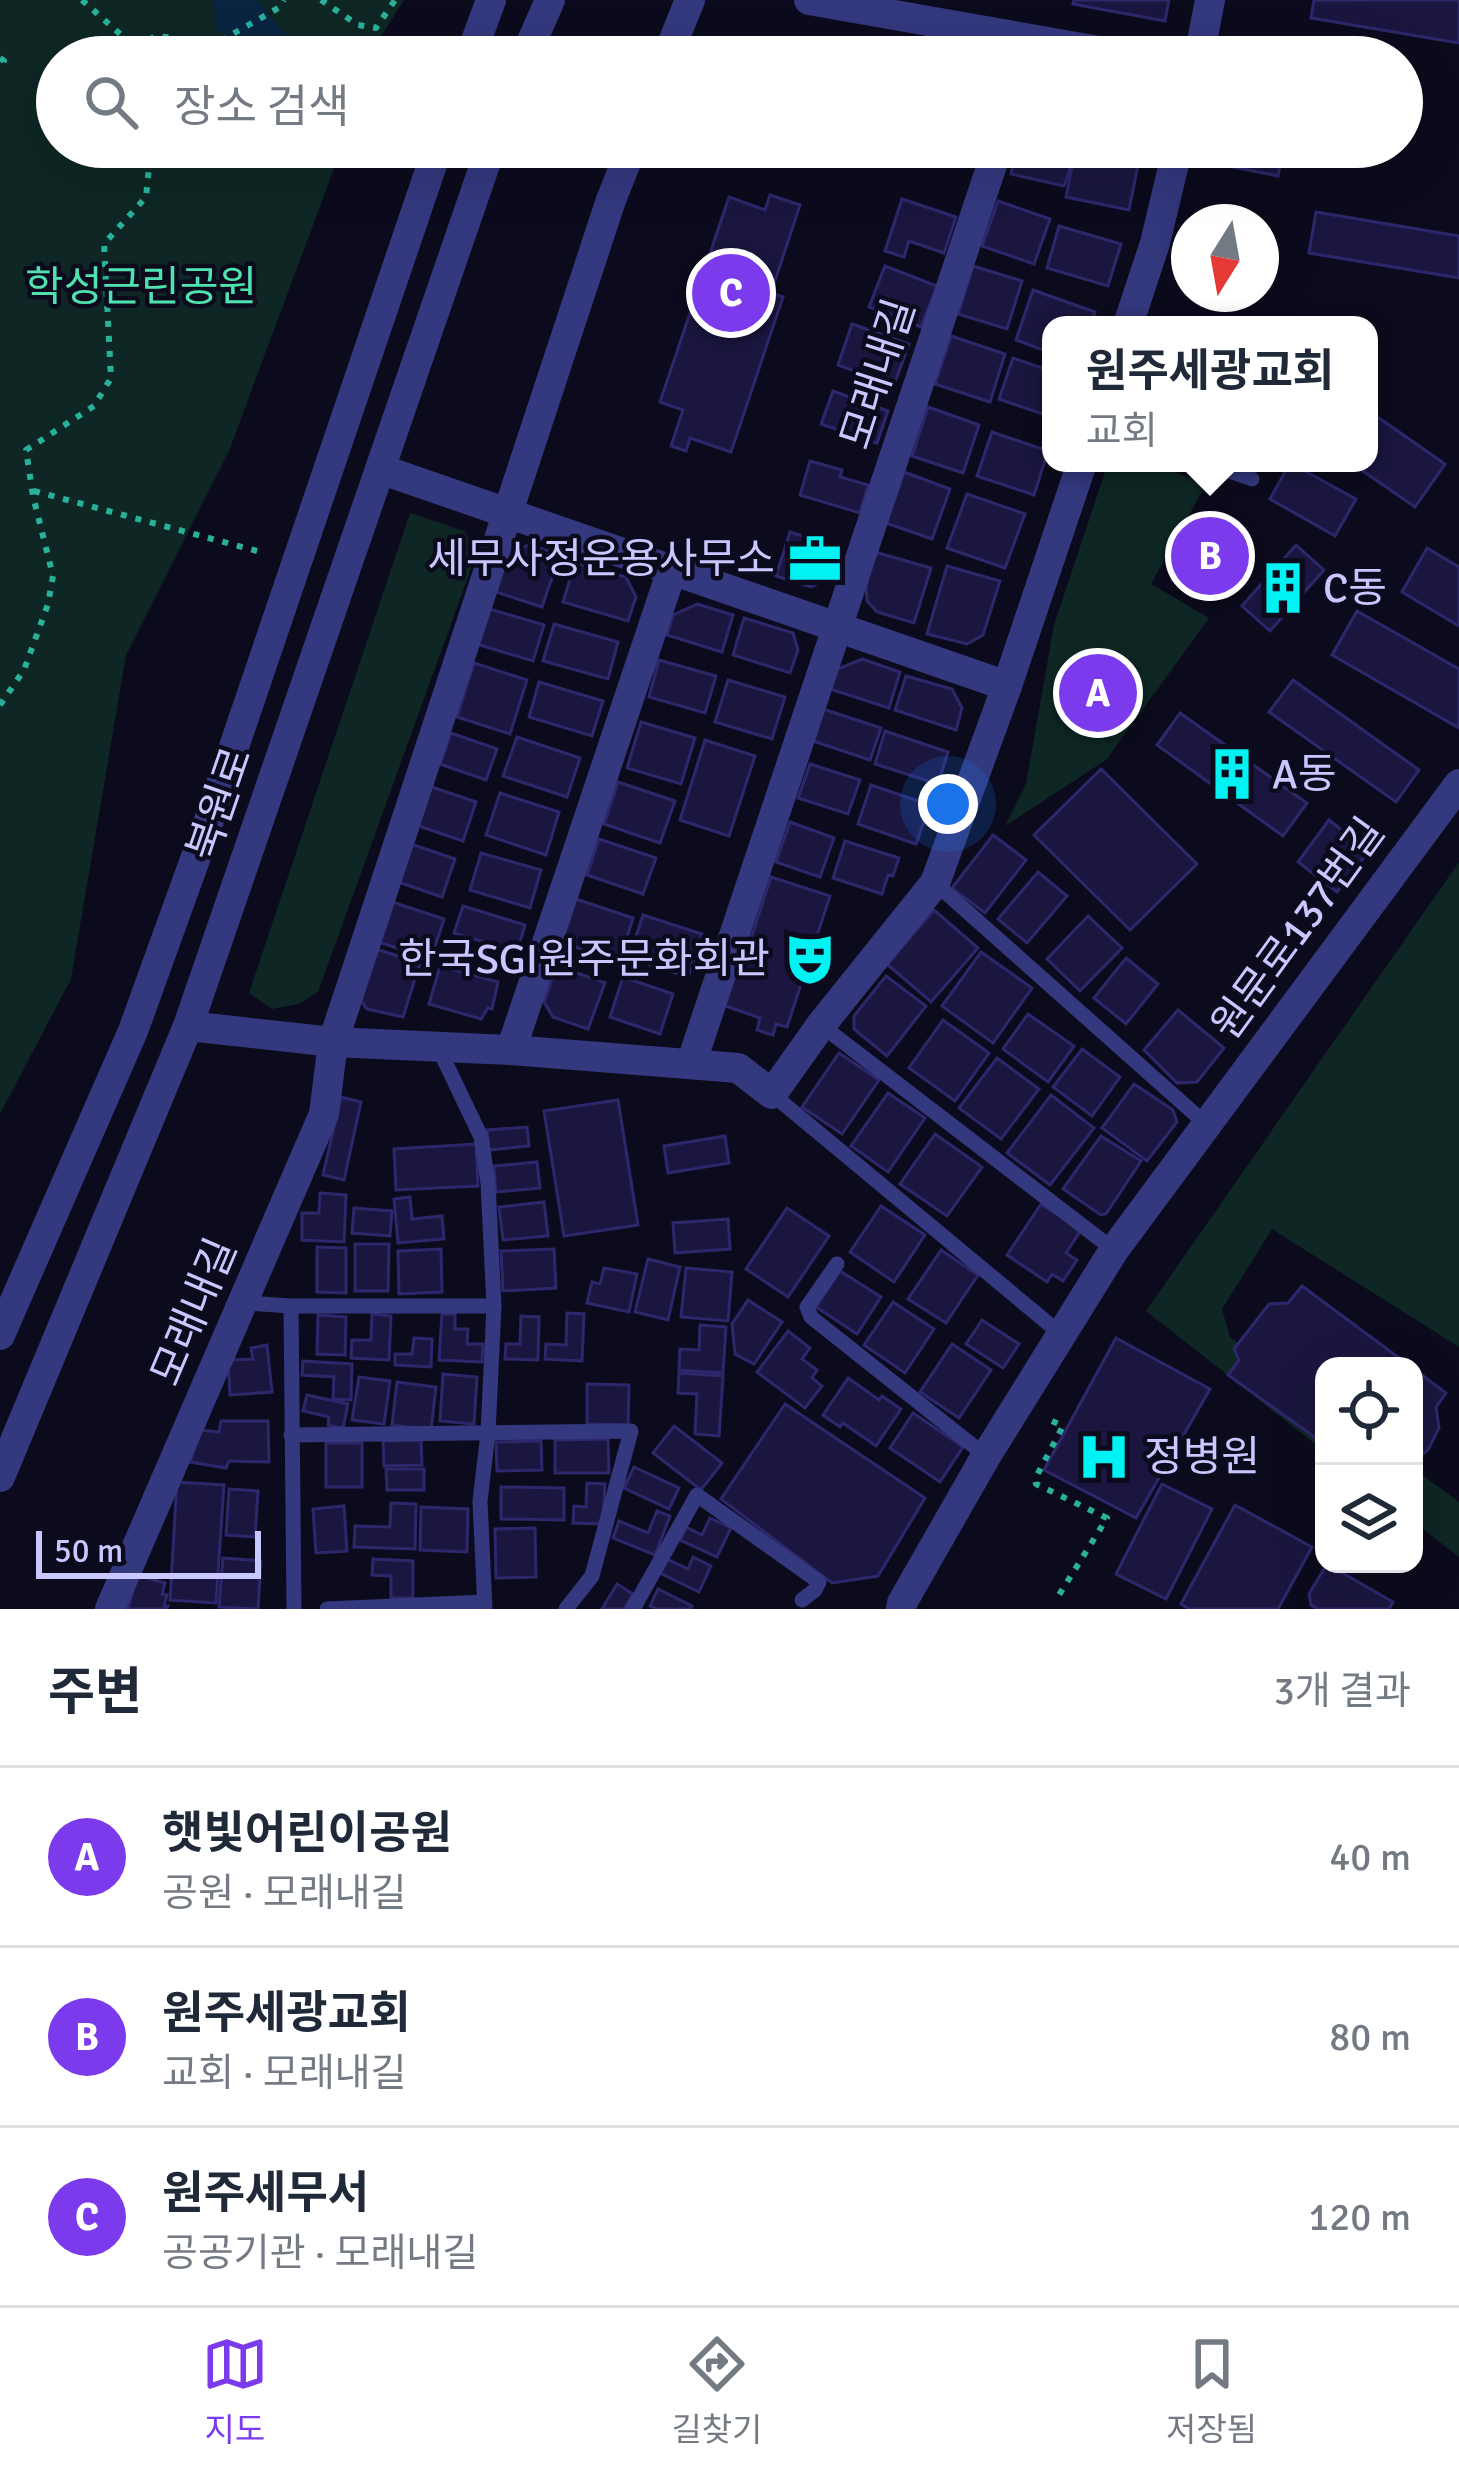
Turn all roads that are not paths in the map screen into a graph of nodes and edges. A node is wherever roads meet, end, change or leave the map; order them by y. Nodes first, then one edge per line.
1 (491, 0) edge
2 (550, 0) edge
3 (690, 0) edge
4 (809, 0) edge
5 (1210, 0) edge
6 (478, 36) edge
7 (534, 36) edge
8 (675, 36) edge
9 (966, 36) edge
10 (1203, 36) edge
11 (431, 168) edge
12 (484, 168) edge
13 (624, 168) edge
14 (991, 168) edge
15 (1173, 168) edge
16 (1131, 316) edge
17 (380, 469) junction
18 (1079, 472) edge
19 (1234, 472) edge
20 (1252, 478) dead end
21 (509, 514) junction
22 (672, 570) junction
23 (838, 627) junction
24 (1007, 686) junction
25 (1459, 784) edge
26 (935, 883) junction
27 (821, 1025) junction
28 (188, 1026) junction
29 (333, 1042) junction
30 (438, 1047) junction
31 (511, 1050) junction
32 (691, 1064) junction
33 (772, 1094) junction
34 (1206, 1124) junction
35 (1114, 1250) junction
36 (837, 1264) dead end
37 (245, 1303) junction
38 (292, 1306) junction
39 (494, 1306) junction
40 (0, 1334) edge
41 (1061, 1334) junction
42 (488, 1433) junction
43 (291, 1436) junction
44 (986, 1456) junction
45 (0, 1477) edge
46 (802, 1600) dead end
47 (484, 1605) edge
48 (110, 1609) edge
49 (294, 1609) edge
50 (327, 1609) edge
51 (566, 1609) edge
52 (633, 1609) edge
53 (901, 1609) edge

1 - 6 street
2 - 7 street
3 - 8 street
4 - 9 street
5 - 10 street
11 - 40 street, 북원로
12 - 17 street, 북원로
13 - 21 street, 모래내길
14 - 23 street, 모래내길
15 - 16 street
17 - 21 street
17 - 28 street, 북원로
18 - 24 street
19 - 20 lane
21 - 22 street
21 - 29 street, 모래내길
22 - 23 street
22 - 31 street
23 - 24 street
23 - 32 street, 모래내길
24 - 26 street
25 - 34 street, 원문로137번길
26 - 27 street
26 - 34 lane
27 - 33 street
27 - 35 lane
28 - 29 street
28 - 45 street, 북원로
29 - 30 street
29 - 37 street, 모래내길
30 - 31 street
30 - 39 lane
31 - 32 street
32 - 33 street
33 - 41 lane
34 - 35 street, 원문로137번길
35 - 41 street, 원문로137번길
36 - 44 lane
37 - 38 lane
37 - 48 street, 모래내길
38 - 39 lane
38 - 43 lane
39 - 42 lane
41 - 44 street, 원문로137번길
42 - 43 lane
42 - 47 lane
42 - 51 lane
43 - 49 lane
44 - 53 street, 원문로137번길
46 - 52 lane
47 - 50 lane

